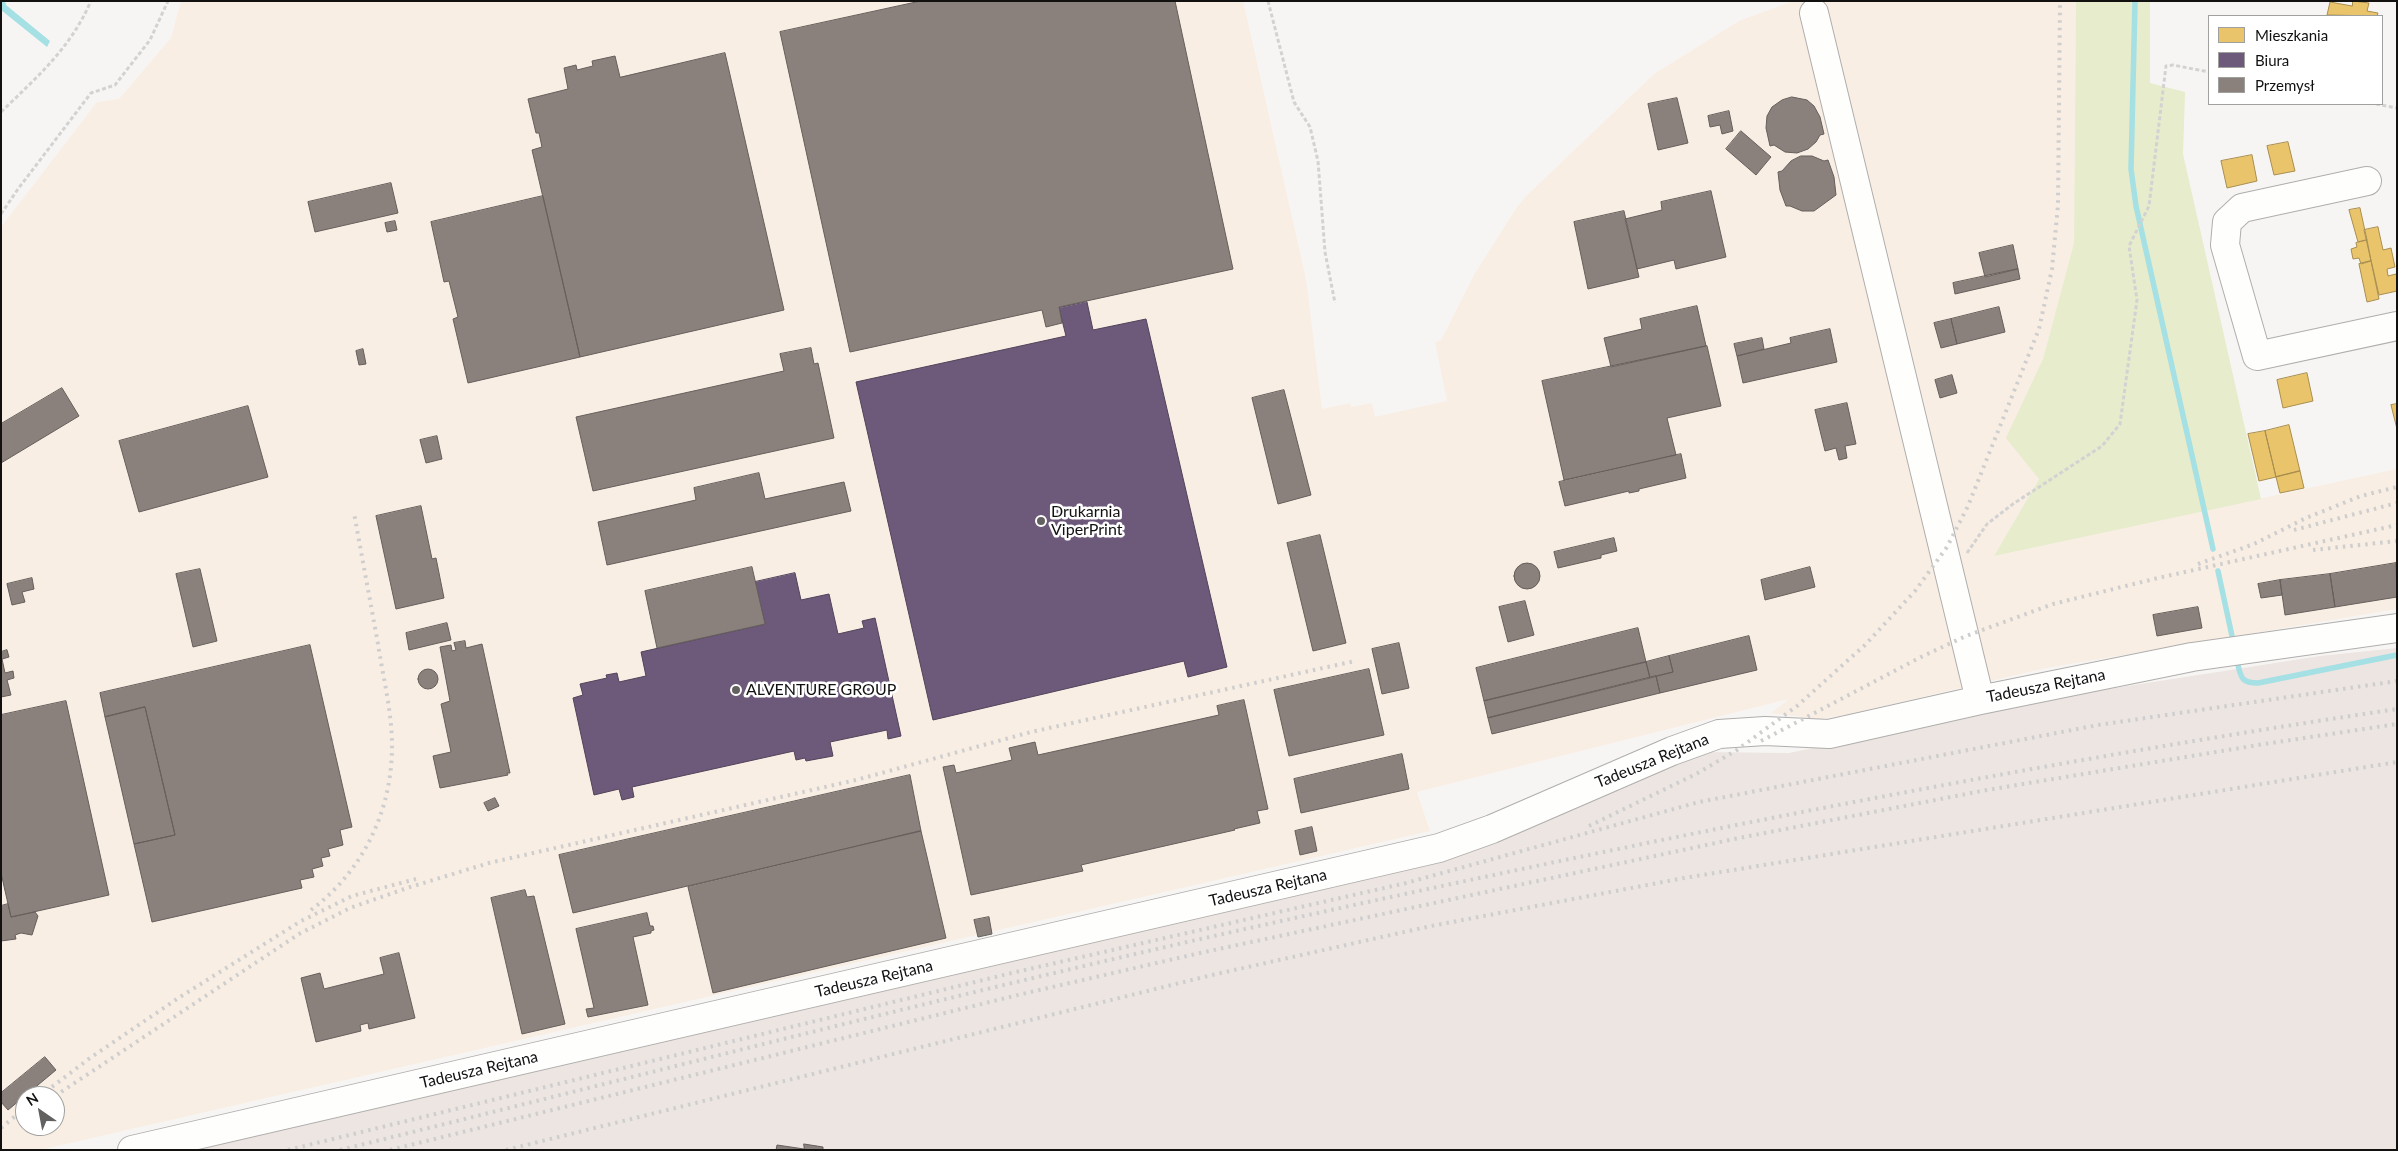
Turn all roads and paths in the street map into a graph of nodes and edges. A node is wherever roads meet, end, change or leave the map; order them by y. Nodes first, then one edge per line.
1 (91, 1) edge
2 (168, 1) edge
3 (1268, 1) edge
4 (1814, 13) dead end
5 (2208, 72) edge
6 (2381, 105) edge
7 (2397, 108) edge
8 (1, 112) edge
9 (2367, 181) dead end
10 (1, 214) edge
11 (1335, 303) dead end
12 (2397, 326) edge
13 (1951, 576) junction
14 (2397, 628) edge
15 (1980, 700) junction
16 (132, 1150) edge

1 - 8 path
2 - 10 path
3 - 11 path
4 - 13 street
5 - 13 path
6 - 7 path
9 - 12 street
13 - 15 street
14 - 15 street, Tadeusza Rejtana
15 - 16 street, Tadeusza Rejtana

